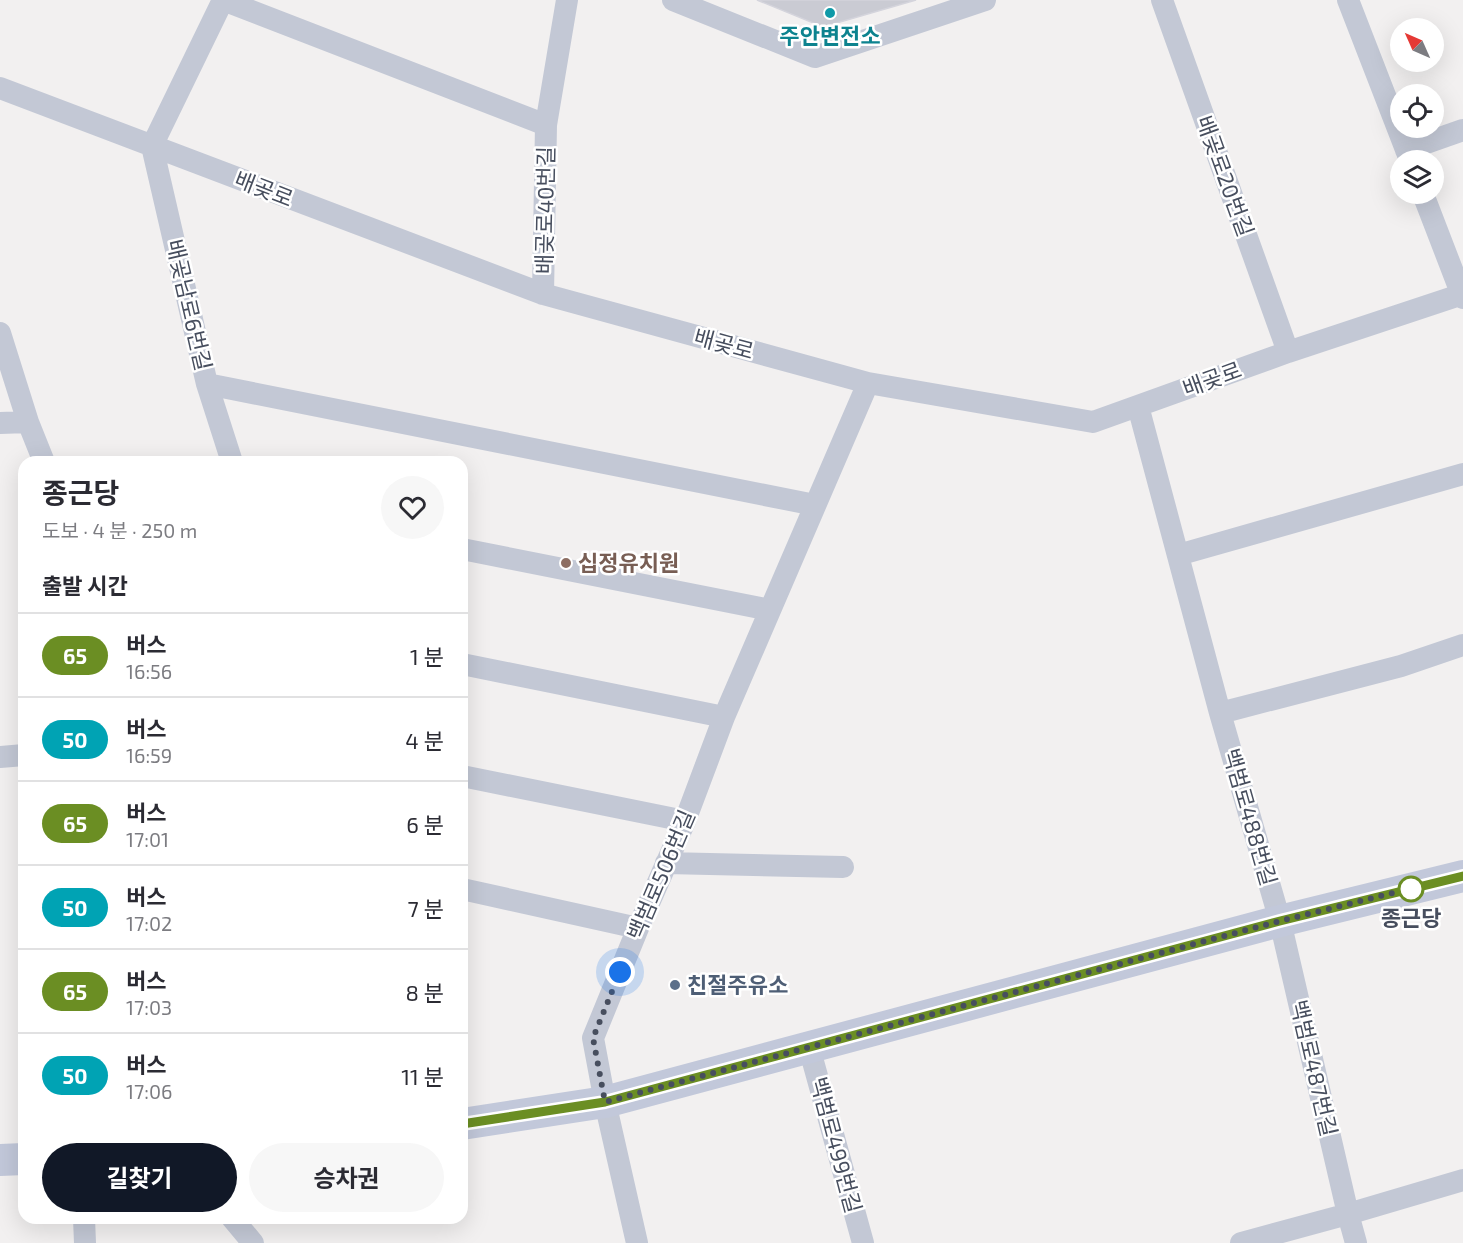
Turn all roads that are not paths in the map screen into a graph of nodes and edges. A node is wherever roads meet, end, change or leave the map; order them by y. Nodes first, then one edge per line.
1 (223, 0) edge
2 (567, 0) edge
3 (673, 0) edge
4 (985, 0) edge
5 (1162, 0) edge
6 (1348, 0) edge
7 (0, 88) edge
8 (546, 125) junction
9 (1463, 130) edge
10 (152, 146) junction
11 (1406, 150) edge
12 (1419, 150) edge
13 (1427, 204) edge
14 (543, 294) junction
15 (1463, 295) edge
16 (0, 333) edge
17 (1288, 352) junction
18 (868, 383) junction
19 (207, 384) junction
20 (1138, 406) junction
21 (28, 422) junction
22 (0, 423) edge
23 (42, 456) edge
24 (230, 456) edge
25 (1463, 474) edge
26 (815, 505) junction
27 (468, 550) edge
28 (1178, 555) junction
29 (770, 610) junction
30 (1463, 645) edge
31 (468, 665) edge
32 (1220, 713) junction
33 (724, 717) junction
34 (18, 756) edge
35 (0, 757) edge
36 (468, 777) edge
37 (685, 821) junction
38 (666, 864) junction
39 (843, 867) dead end
40 (1463, 876) edge
41 (468, 890) edge
42 (1280, 921) junction
43 (638, 928) junction
44 (809, 1047) junction
45 (605, 1102) junction
46 (468, 1123) edge
47 (18, 1159) edge
48 (0, 1160) edge
49 (1463, 1180) edge
50 (1348, 1214) junction
51 (84, 1224) edge
52 (237, 1224) edge
53 (1299, 1236) edge
54 (86, 1243) edge
55 (254, 1243) edge
56 (637, 1243) edge
57 (862, 1243) edge
58 (1241, 1243) edge
59 (1356, 1243) edge

1 - 8 street, 배곶로40번길
1 - 10 street
2 - 8 street, 배곶로40번길
3 - 4 street
5 - 17 street, 배곶로20번길
6 - 11 street
7 - 10 street, 배곶로
8 - 14 street, 배곶로40번길
9 - 12 street
10 - 14 street, 배곶로
10 - 19 street, 배곶남로6번길
13 - 15 street
14 - 18 street, 배곶로
15 - 17 street, 배곶로
16 - 21 street
17 - 20 street, 배곶로
18 - 20 street, 배곶로
18 - 26 street, 백범로506번길
19 - 24 street, 배곶남로6번길
19 - 26 street
20 - 28 street, 백범로488번길
21 - 22 street
21 - 23 street
25 - 28 street
26 - 29 street, 백범로506번길
27 - 29 street
28 - 32 street, 백범로488번길
29 - 33 street, 백범로506번길
30 - 32 street
31 - 33 street
32 - 42 street, 백범로488번길
33 - 37 street, 백범로506번길
34 - 35 street
36 - 37 street
37 - 38 street, 백범로506번길
38 - 39 street
38 - 43 street, 백범로506번길
40 - 42 main road
41 - 43 street
42 - 44 main road
42 - 50 street, 백범로487번길
43 - 45 street, 백범로506번길
44 - 45 main road
44 - 57 street, 백범로499번길
45 - 46 main road
45 - 56 street, 백범로506번길
47 - 48 main road
49 - 50 street
50 - 53 street
50 - 59 street, 백범로487번길
51 - 54 street
52 - 55 street
53 - 58 street

